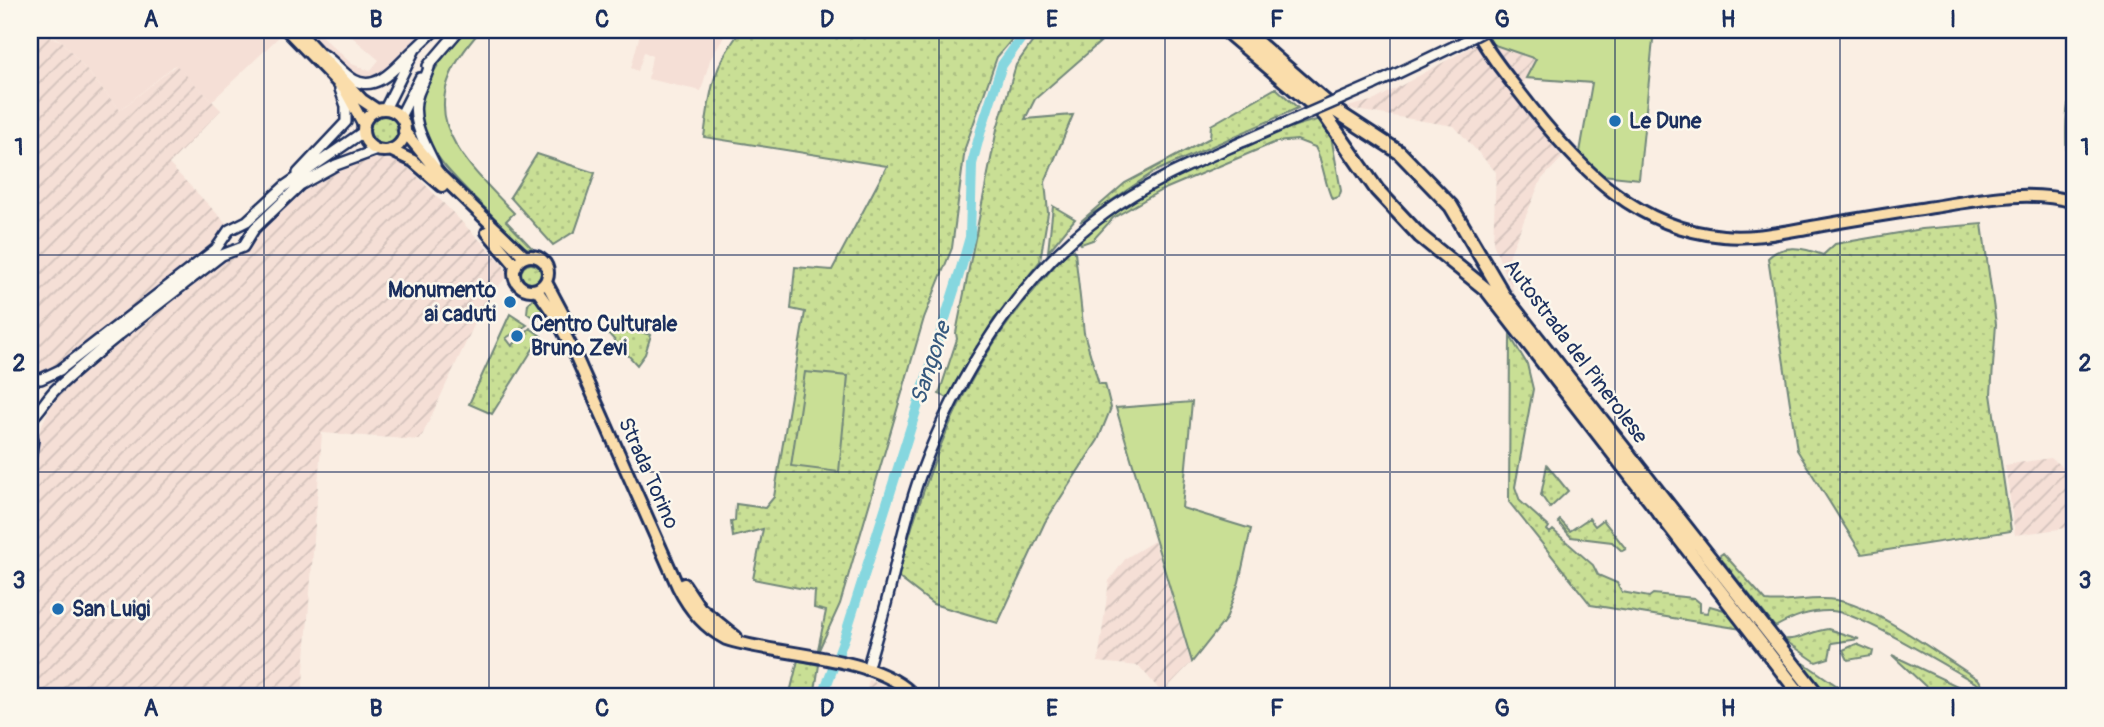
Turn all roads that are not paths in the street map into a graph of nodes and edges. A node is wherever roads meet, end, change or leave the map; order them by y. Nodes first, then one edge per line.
1 (287, 30) edge
2 (297, 30) edge
3 (435, 30) edge
4 (459, 30) edge
5 (1225, 30) edge
6 (1243, 30) edge
7 (1476, 30) edge
8 (1486, 30) edge
9 (415, 49) junction
10 (320, 52) junction
11 (430, 63) junction
12 (337, 81) junction
13 (381, 110) junction
14 (400, 117) junction
15 (363, 128) junction
16 (404, 131) junction
17 (377, 150) junction
18 (390, 150) junction
19 (441, 176) junction
20 (296, 177) junction
21 (2074, 202) edge
22 (237, 228) junction
23 (225, 239) junction
24 (247, 239) junction
25 (233, 249) junction
26 (525, 257) junction
27 (516, 266) junction
28 (542, 286) junction
29 (30, 378) edge
30 (41, 380) junction
31 (49, 396) junction
32 (30, 420) edge
33 (30, 428) edge
34 (31, 444) edge
35 (30, 458) edge
36 (866, 670) junction
37 (906, 697) edge
38 (915, 697) edge
39 (1802, 697) edge
40 (1819, 697) edge

1 - 12 main road
2 - 10 main road
3 - 9 street
4 - 11 street
5 - 39 highway, Autostrada del Pinerolese
6 - 40 highway, Autostrada del Pinerolese
7 - 21 main road
8 - 36 street, bridge
9 - 10 street
9 - 13 street
10 - 13 main road
11 - 14 street
11 - 19 street
12 - 15 main road
12 - 20 street
13 - 14 main road
13 - 15 main road
14 - 16 main road
15 - 17 main road
15 - 20 street
16 - 18 main road
16 - 19 main road
17 - 18 main road
17 - 24 street
18 - 27 main road
19 - 26 main road
20 - 22 street
22 - 23 street
22 - 24 street
23 - 25 street
23 - 30 street
24 - 25 street
25 - 31 street
26 - 27 main road
26 - 28 main road
27 - 28 main road
28 - 36 main road, Strada Torino
29 - 30 street
30 - 31 street
31 - 32 street
33 - 34 street
34 - 35 street
36 - 37 main road
36 - 38 main road

